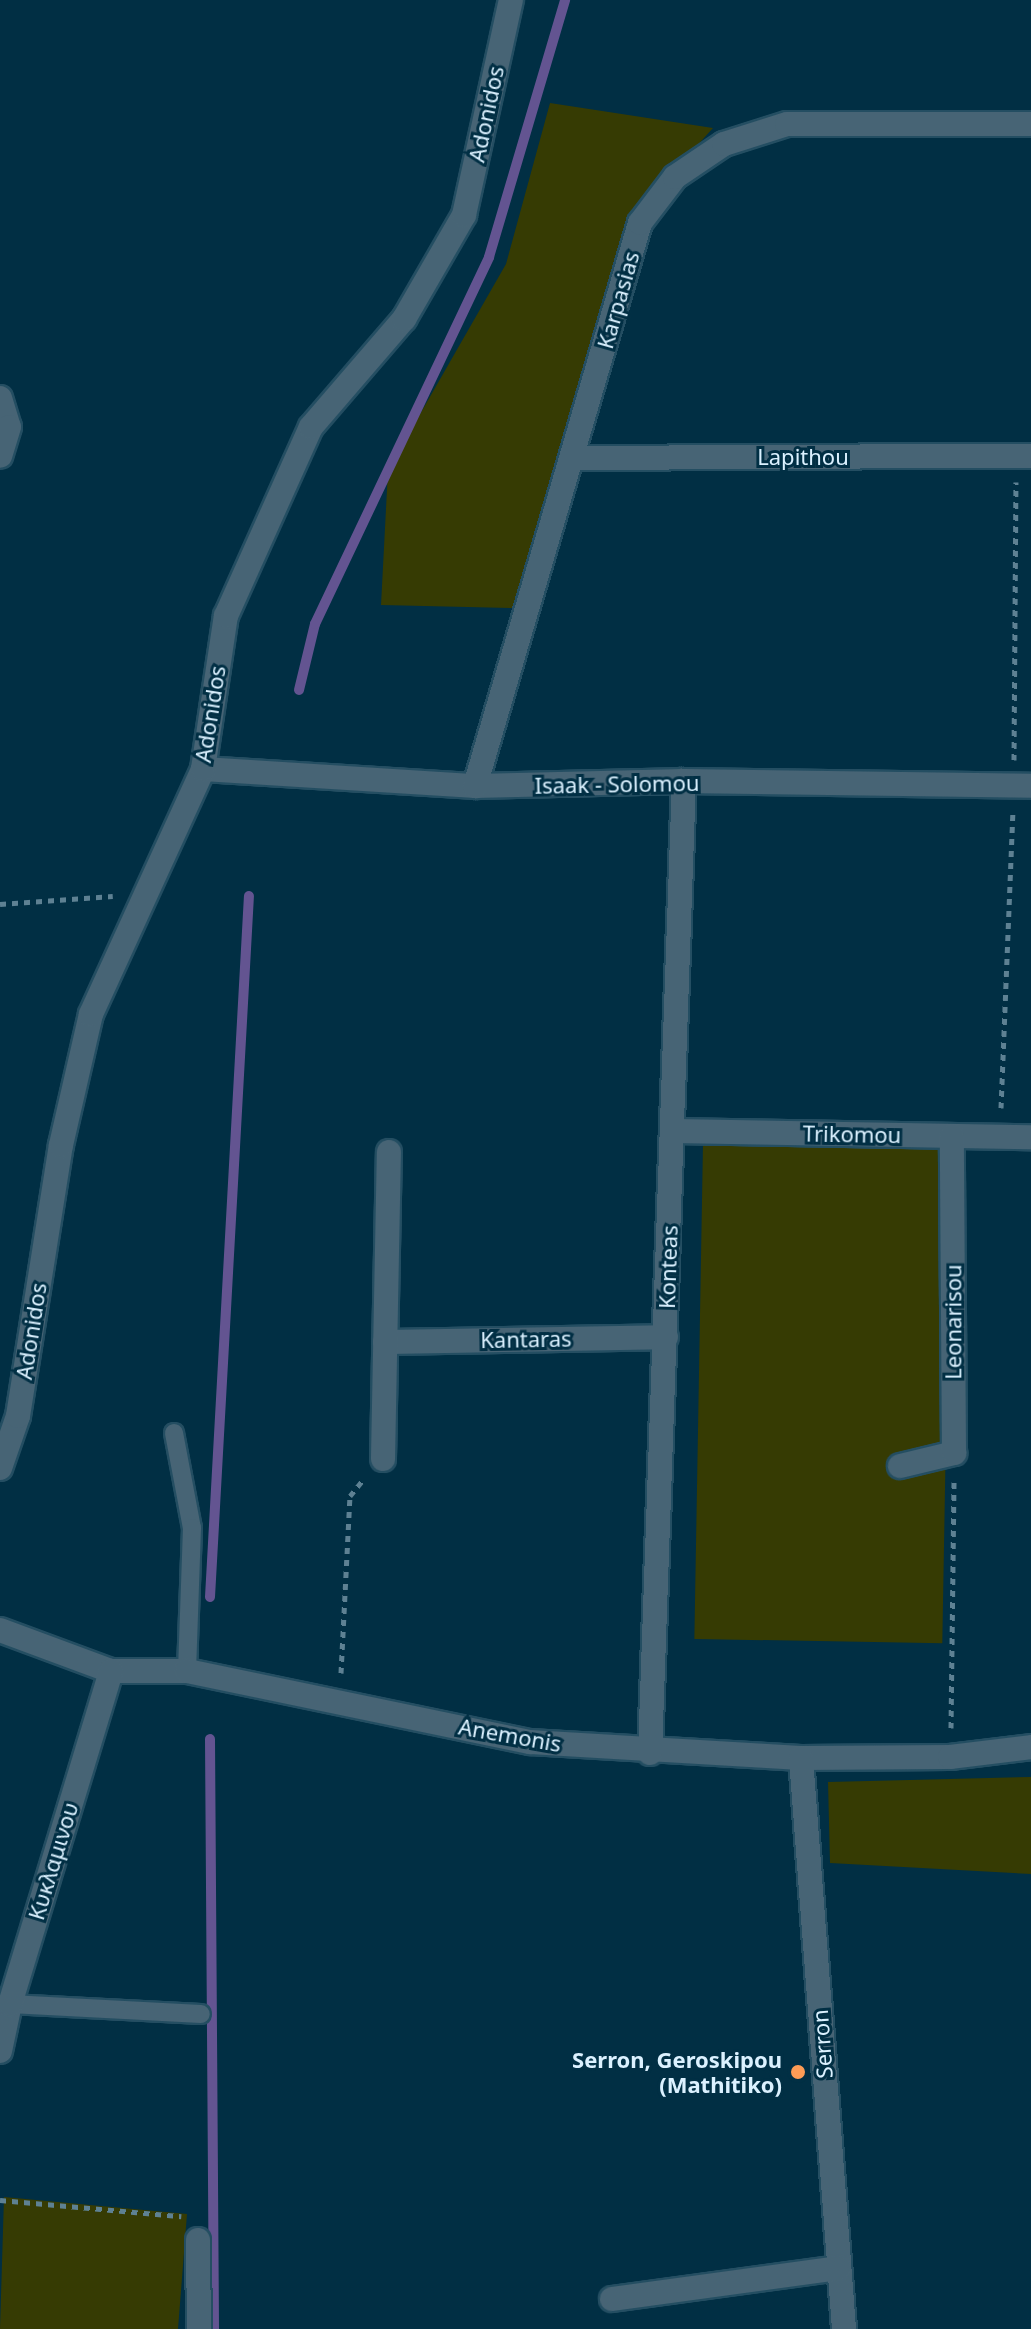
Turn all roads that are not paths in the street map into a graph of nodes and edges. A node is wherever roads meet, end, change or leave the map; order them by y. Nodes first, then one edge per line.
1 (511, 0) edge
2 (1031, 124) edge
3 (0, 398) edge
4 (0, 456) edge
5 (1031, 456) edge
6 (574, 458) junction
7 (203, 769) junction
8 (684, 781) junction
9 (475, 786) junction
10 (1031, 786) edge
11 (672, 1131) junction
12 (952, 1136) junction
13 (1031, 1137) edge
14 (389, 1152) dead end
15 (666, 1337) junction
16 (385, 1342) junction
17 (9, 1415) edge
18 (174, 1433) dead end
19 (383, 1459) road end
20 (900, 1466) dead end
21 (0, 1468) edge
22 (0, 1630) edge
23 (111, 1671) junction
24 (187, 1671) junction
25 (1031, 1747) edge
26 (650, 1753) junction
27 (801, 1758) junction
28 (10, 2004) junction
29 (201, 2014) dead end
30 (0, 2051) edge
31 (198, 2240) road end
32 (839, 2268) junction
33 (612, 2299) dead end
34 (199, 2329) edge
35 (844, 2329) edge

1 - 7 street, Adonidos
2 - 6 street, Karpasias
3 - 4 street
5 - 6 street, Lapithou
6 - 9 street, Karpasias
7 - 9 street, Isaak - Solomou
7 - 17 street, Adonidos
8 - 9 street, Isaak - Solomou
8 - 10 street, Isaak - Solomou
8 - 11 street, Konteas
11 - 12 street, Trikomou
11 - 15 street, Konteas
12 - 13 street, Trikomou
12 - 20 street, Leonarisou
14 - 16 street
15 - 16 street, Kantaras
15 - 26 street, Konteas
16 - 19 street
17 - 21 street, Adonidos
18 - 24 lane
22 - 23 street, Anemonis
23 - 24 street, Anemonis
23 - 28 street, Κυκλαμινου
24 - 26 street, Anemonis
25 - 27 street, Anemonis
26 - 27 street, Anemonis
27 - 32 street, Serron
28 - 29 lane
28 - 30 street, Κυκλαμινου
31 - 34 street
32 - 33 street
32 - 35 street, Serron

